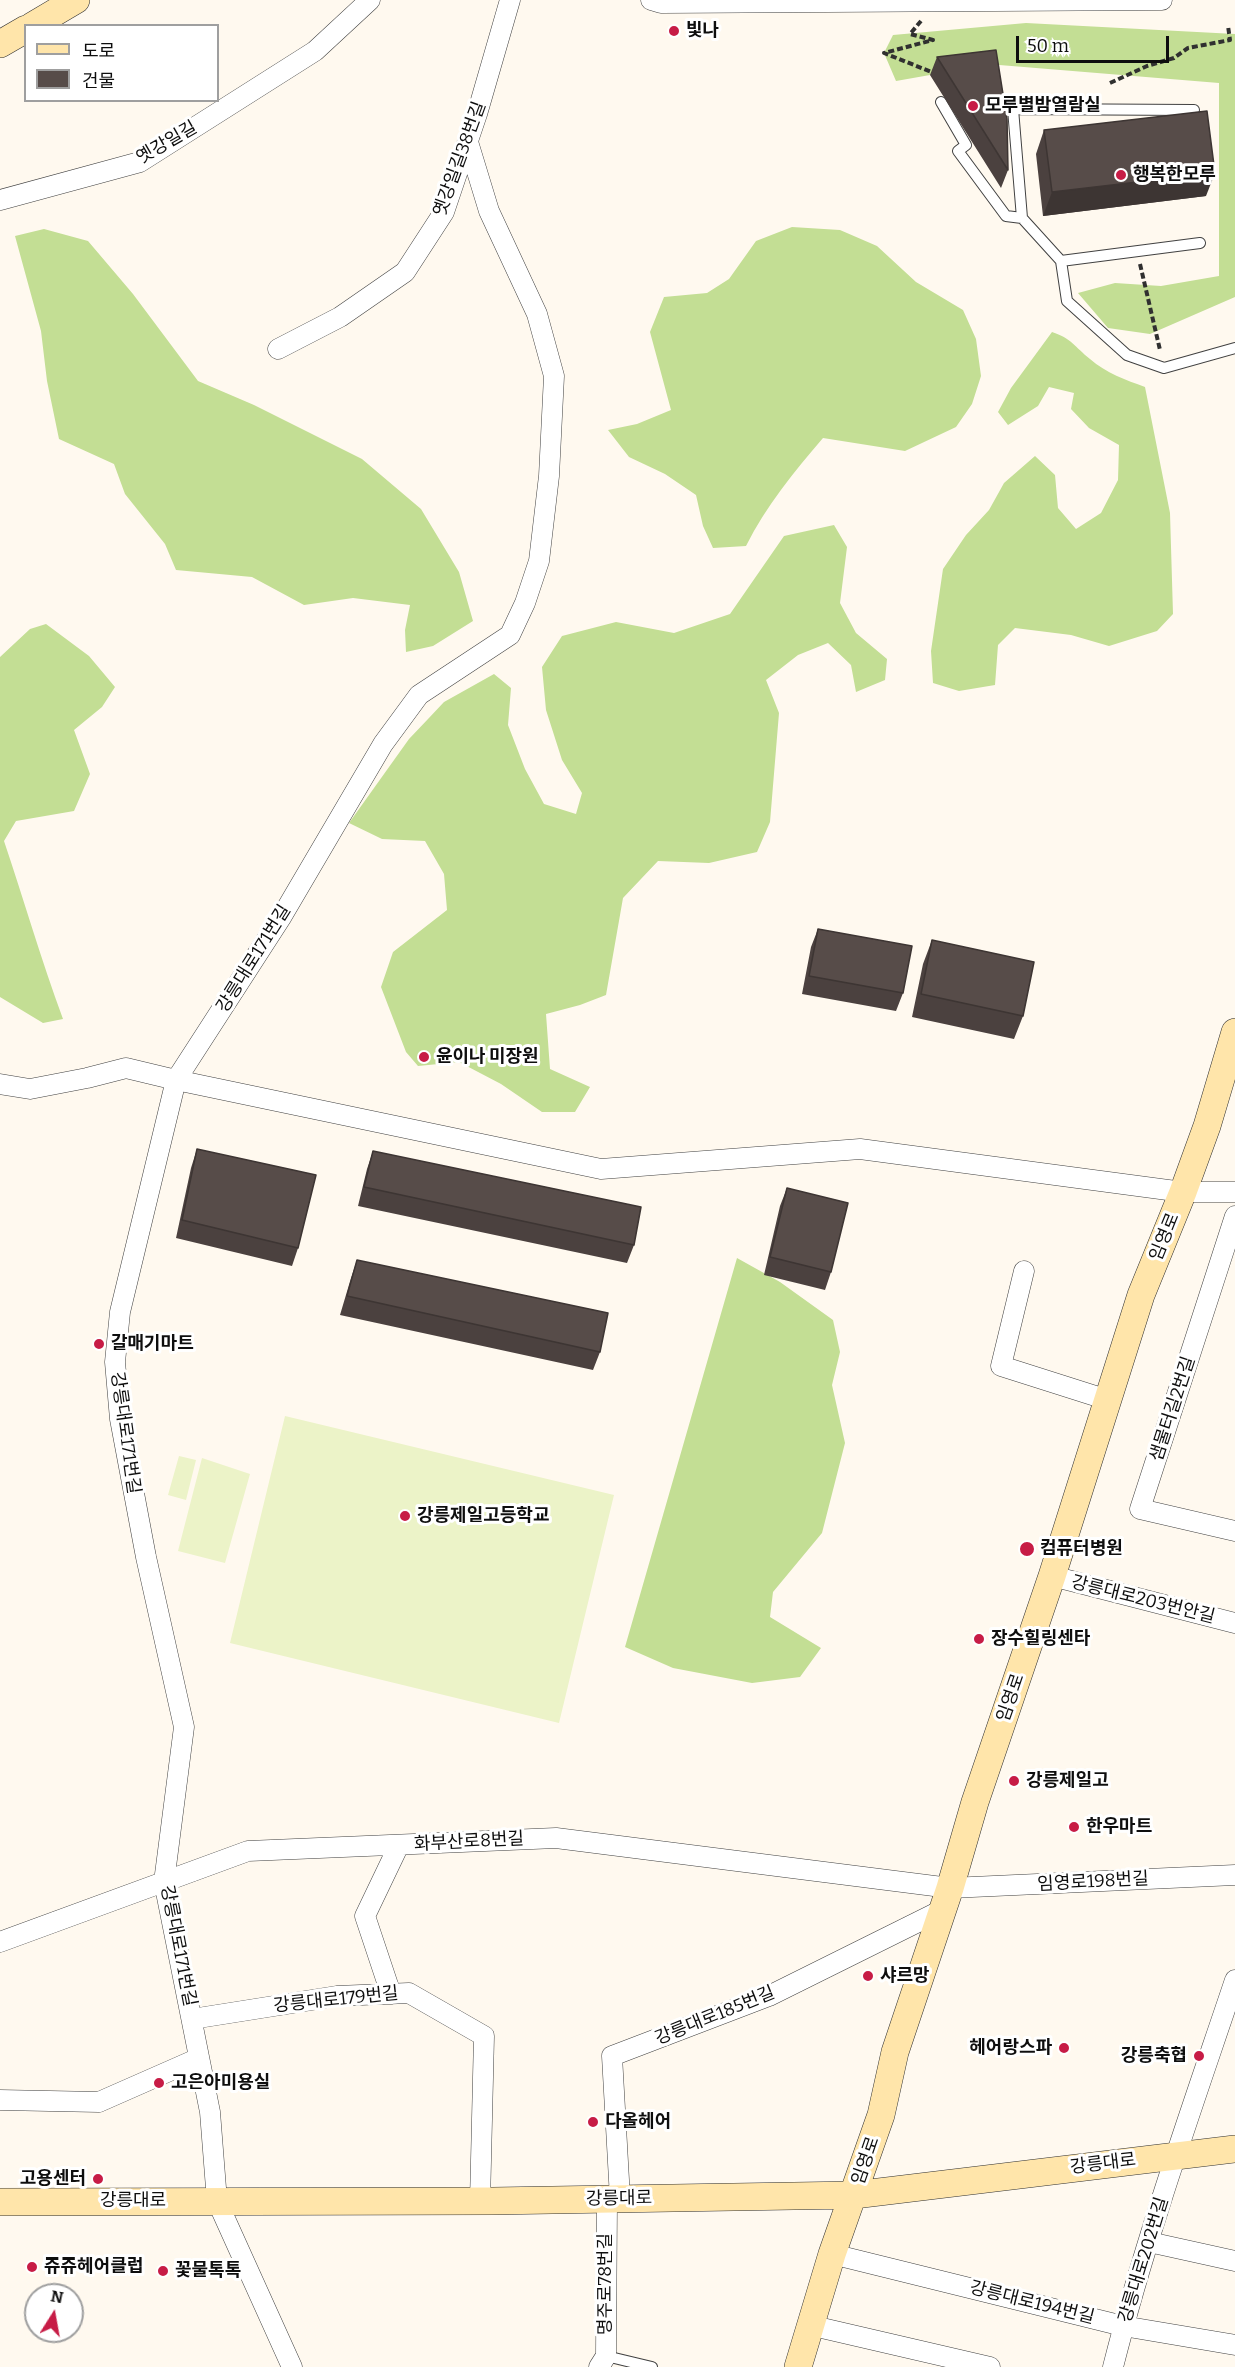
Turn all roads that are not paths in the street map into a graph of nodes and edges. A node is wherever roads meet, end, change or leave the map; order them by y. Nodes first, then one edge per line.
1 (76, 0) edge
2 (370, 0) edge
3 (510, 0) edge
4 (651, 0) edge
5 (1162, 0) edge
6 (35, 24) edge
7 (24, 30) edge
8 (0, 44) edge
9 (941, 102) dead end
10 (1194, 110) edge
11 (468, 142) junction
12 (0, 200) edge
13 (1022, 218) junction
14 (1200, 243) dead end
15 (1061, 261) junction
16 (1235, 348) edge
17 (278, 349) dead end
18 (1235, 1032) edge
19 (176, 1080) junction
20 (0, 1084) edge
21 (1183, 1192) junction
22 (1235, 1192) edge
23 (1235, 1216) edge
24 (1024, 1271) dead end
25 (1108, 1400) junction
26 (1235, 1531) edge
27 (1052, 1576) junction
28 (1235, 1623) edge
29 (399, 1845) junction
30 (1235, 1875) edge
31 (164, 1882) junction
32 (947, 1899) junction
33 (0, 1941) edge
34 (1235, 1980) edge
35 (392, 1994) junction
36 (192, 2019) junction
37 (199, 2058) junction
38 (0, 2100) edge
39 (1235, 2149) edge
40 (1177, 2154) junction
41 (854, 2195) junction
42 (613, 2198) junction
43 (217, 2201) junction
44 (0, 2202) edge
45 (480, 2202) junction
46 (1149, 2241) junction
47 (832, 2254) junction
48 (1235, 2261) edge
49 (809, 2325) junction
50 (1123, 2326) junction
51 (1235, 2345) edge
52 (603, 2361) edge
53 (292, 2367) edge
54 (652, 2367) edge
55 (798, 2367) edge
56 (990, 2367) edge
57 (1113, 2367) edge

1 - 6 street
2 - 12 street, 옛강일길
3 - 11 street, 옛강일길38번길
4 - 5 street
7 - 8 street
9 - 13 lane
10 - 13 lane
11 - 17 street, 옛강일길38번길
11 - 19 street, 강릉대로171번길
13 - 15 lane
14 - 15 lane
15 - 16 lane
18 - 21 street, 임영로
19 - 20 street
19 - 21 street
19 - 31 street, 강릉대로171번길
21 - 22 street
21 - 25 street, 임영로
23 - 26 street, 샘물터길2번길
24 - 25 street
25 - 27 street, 임영로
27 - 28 street, 강릉대로203번안길
27 - 32 street, 임영로
29 - 31 street, 화부산로8번길
29 - 32 street, 화부산로8번길
29 - 35 street
30 - 32 street, 임영로198번길
31 - 33 street, 화부산로8번길
31 - 36 street, 강릉대로171번길
32 - 41 street, 임영로
32 - 42 street, 강릉대로185번길
34 - 40 street, 강릉대로202번길
35 - 36 street, 강릉대로179번길
35 - 45 street, 강릉대로179번길
36 - 37 street, 강릉대로171번길
37 - 38 street
37 - 43 street, 강릉대로171번길
39 - 40 street, 강릉대로
40 - 41 street, 강릉대로
40 - 46 street, 강릉대로202번길
41 - 42 street, 강릉대로
41 - 47 street, 임영로
42 - 45 street, 강릉대로
42 - 52 street, 명주로78번길
43 - 44 street, 강릉대로
43 - 45 street, 강릉대로
43 - 53 street, 강릉대로171번길
46 - 48 street
46 - 50 street, 강릉대로202번길
47 - 49 street, 임영로
47 - 50 street, 강릉대로194번길
49 - 55 street, 임영로
49 - 56 street
50 - 51 street, 강릉대로194번길
50 - 57 street, 강릉대로202번길
52 - 54 lane

